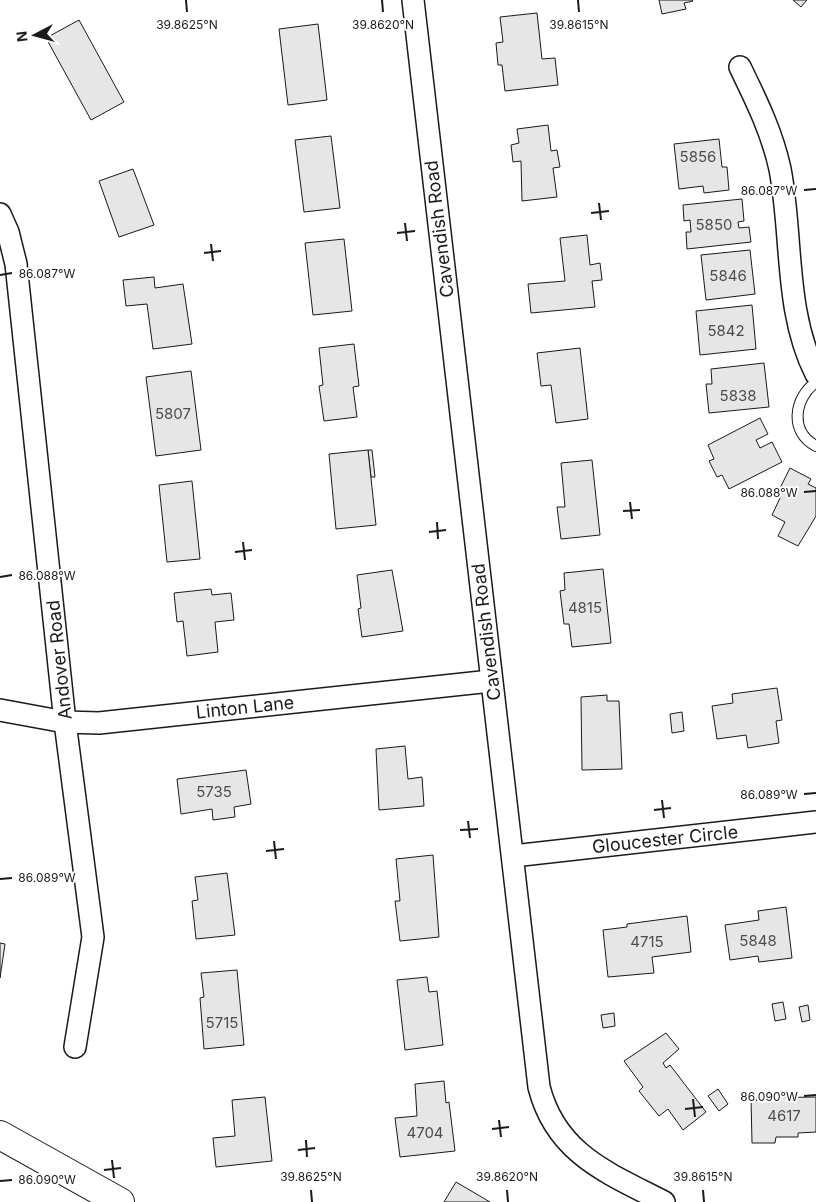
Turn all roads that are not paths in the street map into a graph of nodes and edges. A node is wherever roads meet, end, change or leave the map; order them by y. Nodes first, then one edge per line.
1 (413, 0) edge
2 (740, 67) dead end
3 (0, 214) edge
4 (816, 374) edge
5 (816, 382) edge
6 (816, 446) edge
7 (491, 681) junction
8 (0, 710) edge
9 (65, 722) junction
10 (816, 822) edge
11 (513, 856) junction
12 (76, 1047) dead end
13 (0, 1135) edge
14 (120, 1202) edge
15 (664, 1202) edge

1 - 7 street, Cavendish Road
2 - 4 street
3 - 9 street, Andover Road
5 - 6 lane
7 - 9 street, Linton Lane
7 - 11 street, Cavendish Road
8 - 9 street, Linton Lane
9 - 12 street, Andover Road
10 - 11 street, Gloucester Circle
11 - 15 street, Cavendish Road
13 - 14 main road

